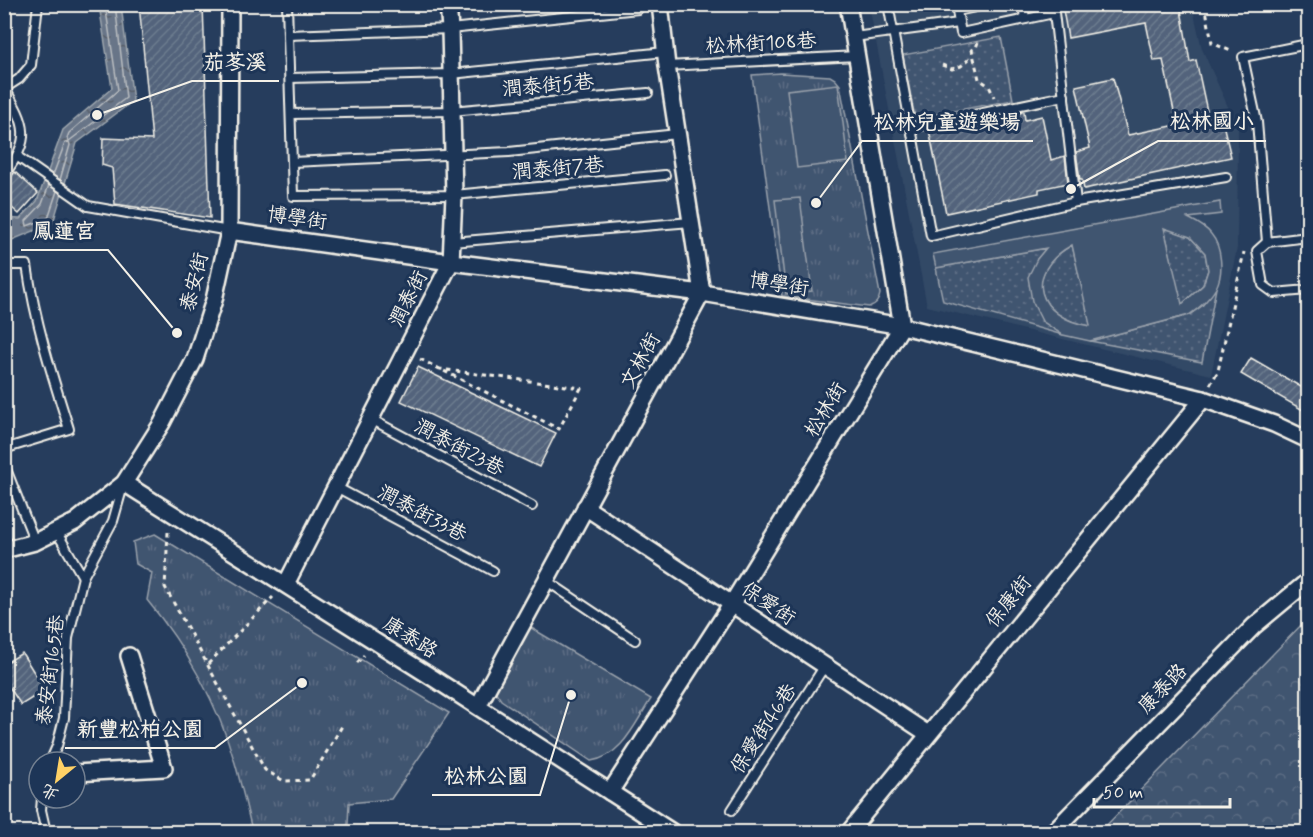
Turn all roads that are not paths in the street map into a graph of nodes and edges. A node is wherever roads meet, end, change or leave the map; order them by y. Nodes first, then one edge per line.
1 (39, 4) edge
2 (230, 4) edge
3 (287, 4) edge
4 (448, 4) edge
5 (660, 4) edge
6 (848, 4) edge
7 (888, 4) edge
8 (990, 4) edge
9 (1023, 4) edge
10 (638, 9) dead end
11 (1054, 9) edge
12 (1025, 19) junction
13 (959, 23) junction
14 (450, 29) junction
15 (893, 31) junction
16 (288, 35) junction
17 (854, 37) junction
18 (1308, 44) edge
19 (857, 56) junction
20 (666, 59) junction
21 (450, 74) junction
22 (290, 78) junction
23 (5, 88) edge
24 (648, 93) dead end
25 (1064, 96) junction
26 (451, 111) junction
27 (292, 114) junction
28 (911, 128) junction
29 (677, 134) junction
30 (452, 154) junction
31 (18, 157) junction
32 (292, 162) junction
33 (4, 175) edge
34 (664, 176) dead end
35 (1226, 177) dead end
36 (454, 195) junction
37 (1076, 202) junction
38 (691, 222) junction
39 (229, 231) junction
40 (1308, 237) edge
41 (452, 242) junction
42 (1267, 242) junction
43 (451, 262) junction
44 (4, 265) edge
45 (1308, 290) edge
46 (702, 293) junction
47 (902, 326) junction
48 (1203, 399) junction
49 (371, 419) junction
50 (1308, 440) edge
51 (4, 449) edge
52 (4, 464) edge
53 (124, 483) junction
54 (336, 487) junction
55 (532, 506) dead end
56 (585, 507) junction
57 (56, 531) junction
58 (35, 542) junction
59 (4, 550) edge
60 (493, 571) dead end
61 (83, 577) junction
62 (547, 581) junction
63 (1308, 581) edge
64 (286, 584) junction
65 (731, 605) junction
66 (635, 640) dead end
67 (129, 656) dead end
68 (824, 667) junction
69 (478, 706) junction
70 (928, 734) junction
71 (55, 750) edge
72 (87, 771) edge
73 (610, 792) junction
74 (41, 810) edge
75 (732, 810) dead end
76 (46, 832) edge
77 (672, 832) edge
78 (849, 832) edge
79 (1053, 832) edge

1 - 23 lane
2 - 39 street, 泰安街
3 - 16 lane
4 - 14 street, 潤泰街
5 - 20 street
6 - 17 street
7 - 15 lane
8 - 13 lane
9 - 12 lane
10 - 14 lane
11 - 12 lane
11 - 25 lane
12 - 13 lane
13 - 15 lane
14 - 16 lane
14 - 21 street, 潤泰街
15 - 17 lane
15 - 28 lane
16 - 22 lane
17 - 19 street
18 - 42 lane
19 - 20 lane, 松林街108巷
19 - 47 street
20 - 21 lane, 松林街108巷
20 - 29 street
21 - 22 lane, 松林街108巷
21 - 26 street, 潤泰街
22 - 27 lane
23 - 31 lane
24 - 26 lane, 潤泰街5巷
25 - 28 lane
25 - 37 lane
26 - 27 lane, 潤泰街5巷
26 - 30 street, 潤泰街
27 - 32 lane
28 - 37 lane
29 - 30 lane
29 - 38 street
30 - 32 lane
30 - 36 street, 潤泰街
31 - 33 lane
31 - 39 lane
32 - 36 lane, 潤泰街7巷
34 - 36 lane, 潤泰街7巷
35 - 37 lane
36 - 41 street, 潤泰街
38 - 41 lane
38 - 46 street
39 - 43 street, 博學街
39 - 53 street, 泰安街
40 - 42 lane
41 - 43 street, 潤泰街
42 - 45 lane
43 - 46 street, 博學街
43 - 49 street, 潤泰街
44 - 51 lane
46 - 47 street, 博學街
46 - 56 street, 文林街
47 - 48 street, 博學街
47 - 65 street, 松林街
48 - 50 street, 博學街
48 - 70 street, 保康街
49 - 54 street, 潤泰街
49 - 55 lane, 潤泰街23巷
52 - 58 lane
53 - 57 street, 泰安街
53 - 61 lane, 泰安街165巷
53 - 64 street, 康泰路
54 - 60 lane, 潤泰街33巷
54 - 64 street, 潤泰街
56 - 62 street, 文林街
56 - 65 street, 保愛街
57 - 58 street, 泰安街
57 - 61 lane
58 - 59 street, 泰安街
61 - 71 lane, 泰安街165巷
62 - 66 lane
62 - 69 street, 文林街
63 - 79 street, 康泰路
64 - 69 street, 康泰路
65 - 68 street, 保愛街
65 - 73 street, 松林街
67 - 72 street
68 - 70 street, 保愛街
68 - 75 lane, 保愛街46巷
69 - 73 street, 康泰路
70 - 78 street, 保康街
73 - 77 street, 康泰路
74 - 76 lane

